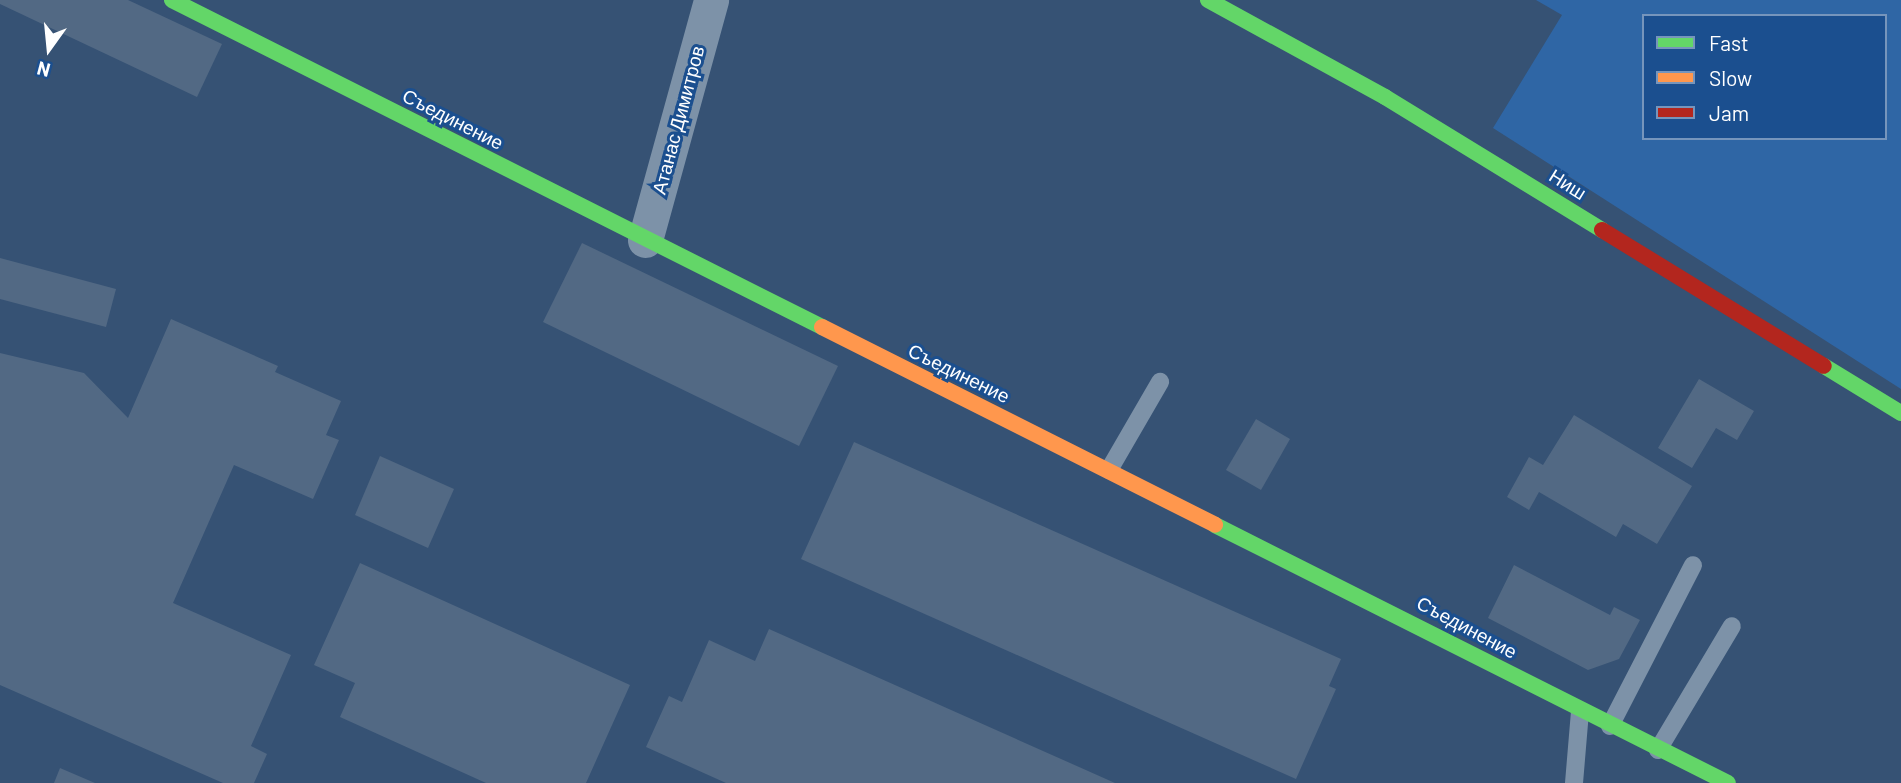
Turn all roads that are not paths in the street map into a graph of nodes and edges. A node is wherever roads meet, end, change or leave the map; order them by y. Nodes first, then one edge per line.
1 (172, 0) edge
2 (711, 0) edge
3 (1208, 0) edge
4 (645, 240) junction
5 (1160, 382) dead end
6 (1901, 413) edge
7 (1109, 470) junction
8 (1693, 565) dead end
9 (1732, 626) dead end
10 (1580, 711) junction
11 (1610, 726) junction
12 (1658, 750) junction
13 (1574, 783) edge
14 (1728, 783) edge

1 - 4 main road, Съединение
2 - 4 street, Атанас Димитров
3 - 6 main road, Ниш
4 - 7 main road, Съединение
5 - 7 lane
7 - 10 main road, Съединение
8 - 11 lane
9 - 12 lane
10 - 11 main road, Съединение
10 - 13 lane
11 - 12 main road, Съединение
12 - 14 main road, Съединение

